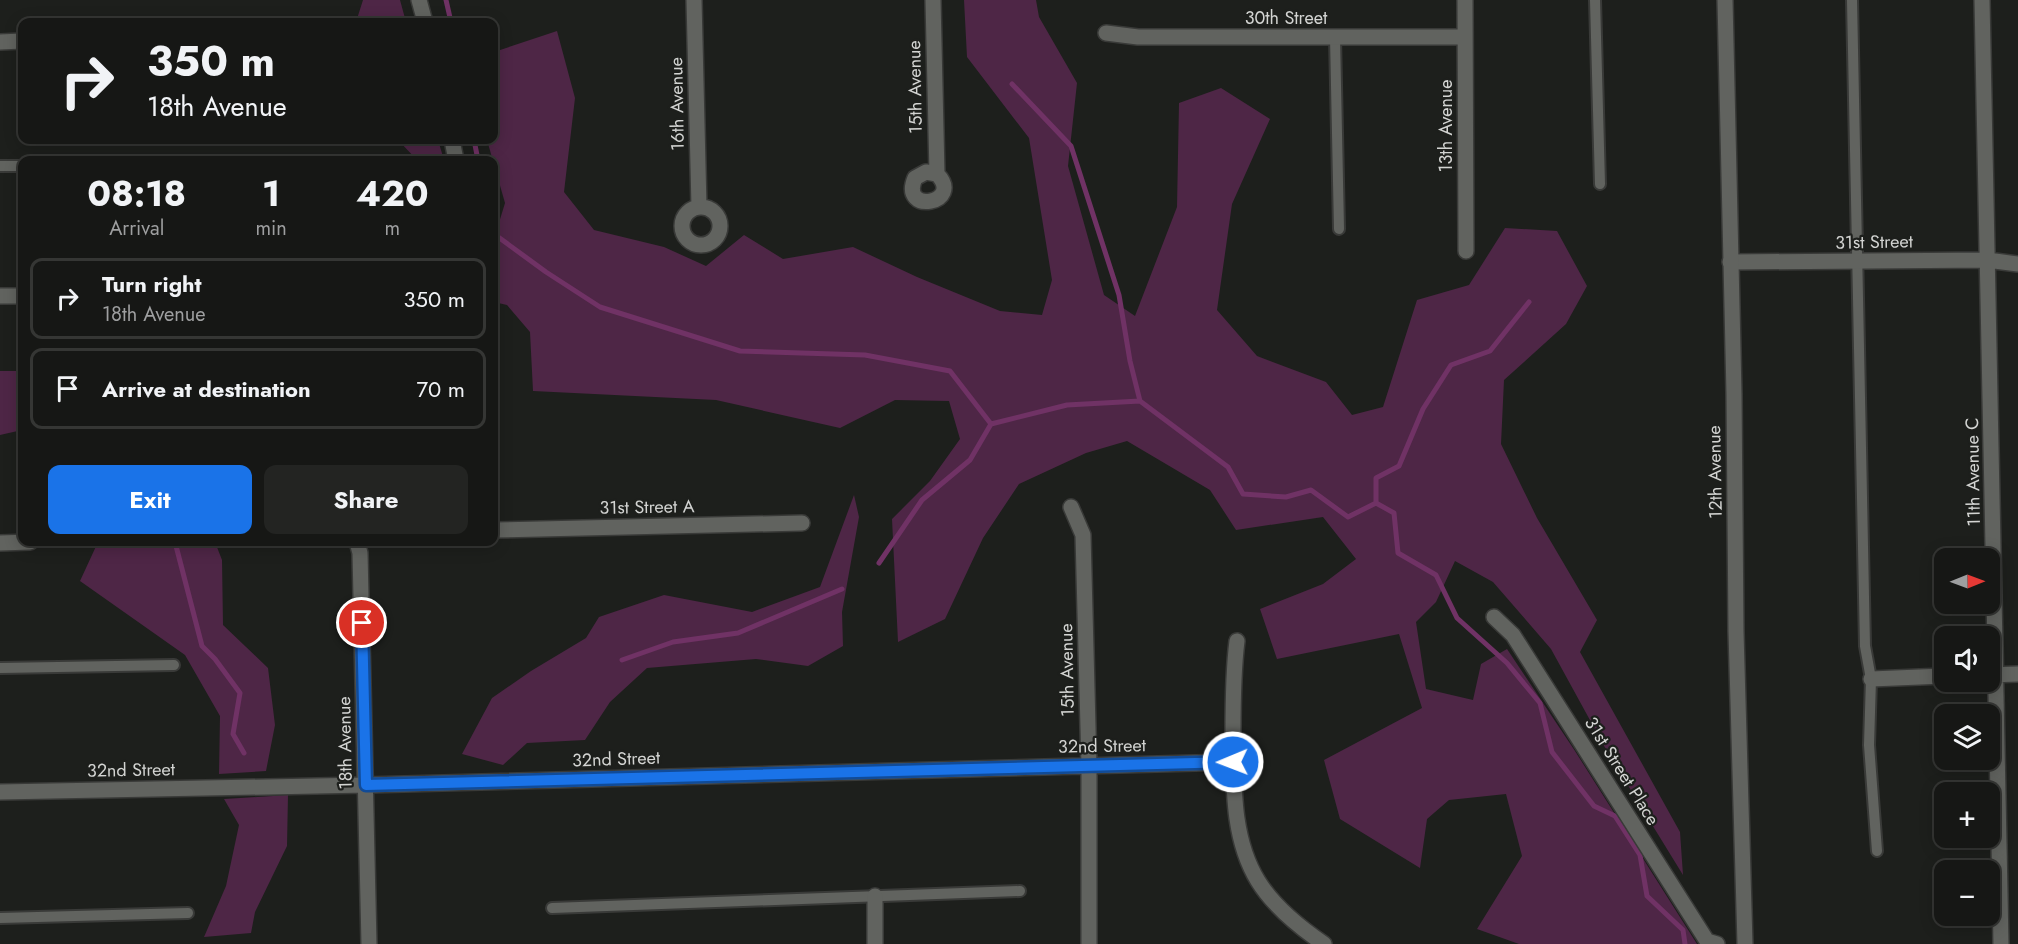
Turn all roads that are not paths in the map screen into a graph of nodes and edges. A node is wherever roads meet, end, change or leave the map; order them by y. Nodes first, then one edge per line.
1 (419, 0) edge
2 (694, 0) edge
3 (933, 0) edge
4 (1465, 0) edge
5 (1595, 0) edge
6 (1725, 0) edge
7 (1852, 0) edge
8 (1982, 0) edge
9 (424, 18) edge
10 (1106, 33) dead end
11 (1335, 37) junction
12 (1465, 37) junction
13 (18, 41) edge
14 (0, 42) edge
15 (18, 165) edge
16 (0, 166) edge
17 (937, 174) dead end
18 (1600, 184) dead end
19 (699, 207) dead end
20 (1339, 229) dead end
21 (1466, 251) dead end
22 (1987, 260) junction
23 (1730, 262) junction
24 (1857, 262) junction
25 (2018, 264) edge
26 (0, 296) edge
27 (18, 296) edge
28 (1071, 507) dead end
29 (802, 523) dead end
30 (498, 530) edge
31 (18, 542) edge
32 (0, 543) edge
33 (358, 546) edge
34 (1494, 617) dead end
35 (1992, 626) edge
36 (1237, 641) dead end
37 (174, 665) dead end
38 (0, 668) edge
39 (2018, 674) edge
40 (2000, 675) edge
41 (1934, 676) edge
42 (1872, 678) junction
43 (1994, 692) edge
44 (1233, 762) junction
45 (1089, 766) junction
46 (366, 785) junction
47 (0, 792) edge
48 (1877, 851) dead end
49 (1020, 891) dead end
50 (875, 896) junction
51 (552, 908) dead end
52 (188, 913) dead end
53 (0, 918) edge
54 (369, 944) edge
55 (874, 944) edge
56 (1089, 944) edge
57 (1324, 944) edge
58 (1717, 944) edge
59 (1744, 944) edge
60 (2001, 944) edge

1 - 9 street
2 - 19 street, 16th Avenue
3 - 17 street, 15th Avenue
4 - 12 street, 13th Avenue
5 - 18 lane
6 - 23 street, 12th Avenue
7 - 24 lane
8 - 22 street, 11th Avenue C
10 - 11 street, 30th Street
11 - 12 street, 30th Street
11 - 20 lane
12 - 21 street, 13th Avenue
13 - 14 street
15 - 16 lane
22 - 24 street, 31st Street
22 - 25 street, 31st Street
22 - 35 street, 11th Avenue C
23 - 24 street, 31st Street
23 - 59 street, 12th Avenue
24 - 42 lane
26 - 27 street
28 - 45 street, 15th Avenue
29 - 30 street, 31st Street A
31 - 32 street
33 - 46 street, 18th Avenue
34 - 58 street, 31st Street Place
36 - 44 street
37 - 38 lane
39 - 40 street
41 - 42 street
42 - 48 lane
43 - 60 street, 11th Avenue C
44 - 45 street, 32nd Street
44 - 57 street
45 - 46 street, 32nd Street
45 - 56 street, 15th Avenue
46 - 47 street, 32nd Street
46 - 54 street, 18th Avenue
49 - 50 lane
50 - 51 lane
50 - 55 street
52 - 53 lane

